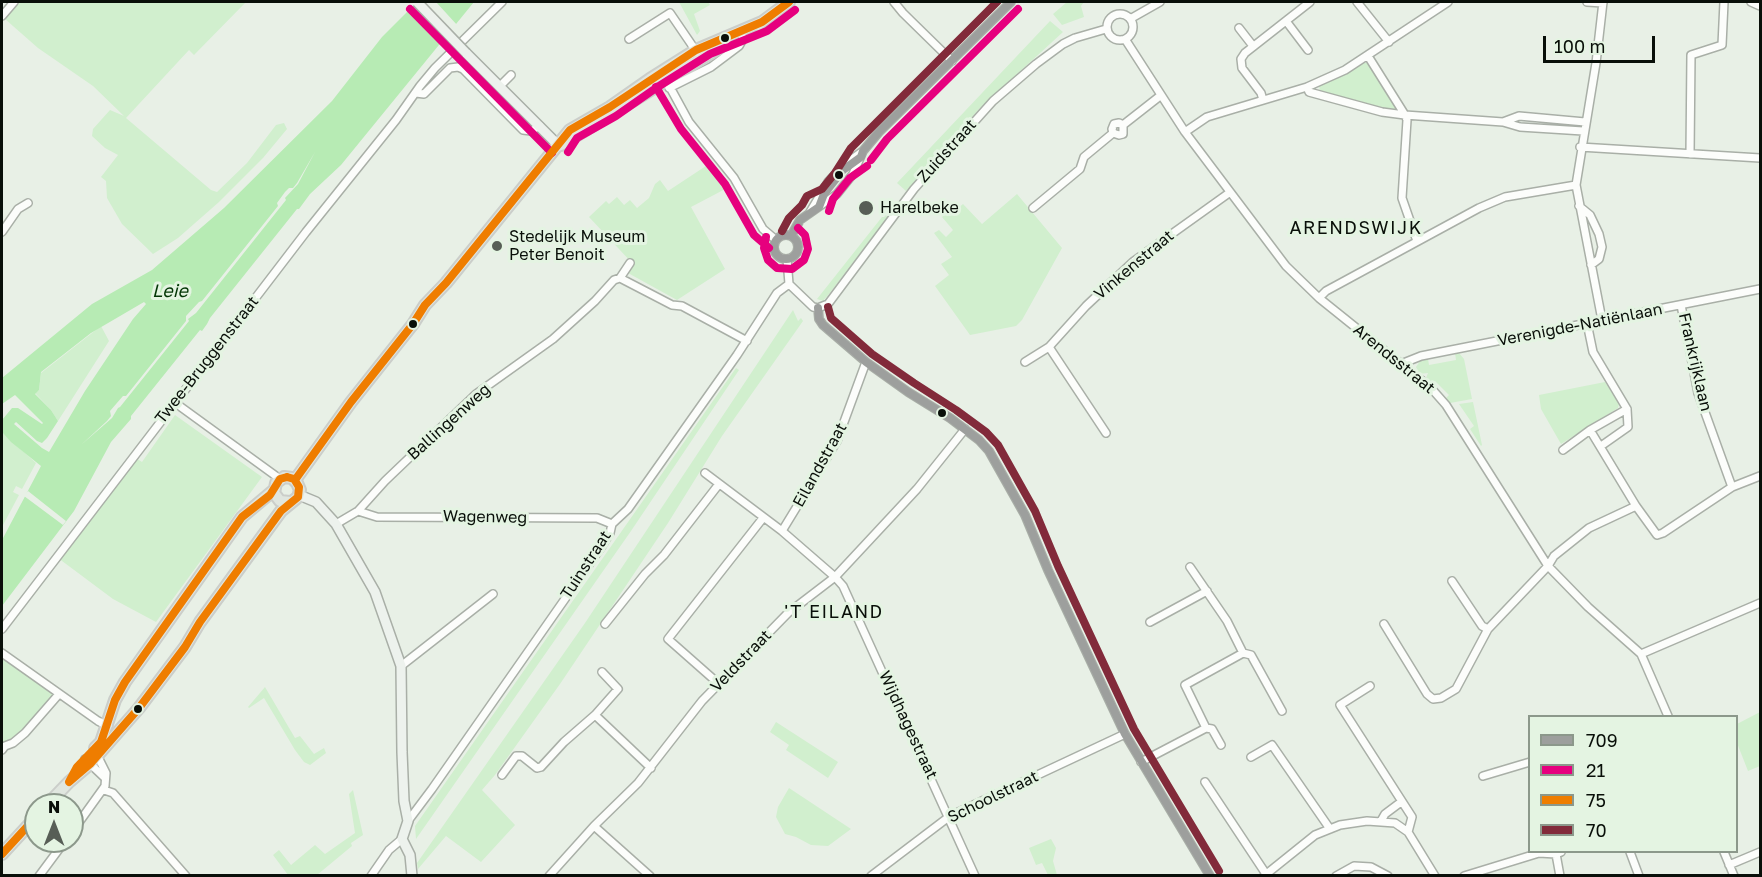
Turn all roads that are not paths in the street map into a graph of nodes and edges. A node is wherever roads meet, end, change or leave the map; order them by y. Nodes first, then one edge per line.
1 (14, 2) edge
2 (417, 2) edge
3 (502, 2) edge
4 (789, 2) edge
5 (894, 2) edge
6 (1011, 2) edge
7 (1160, 2) edge
8 (1310, 2) edge
9 (1358, 2) edge
10 (1448, 2) edge
11 (1587, 2) edge
12 (1603, 2) edge
13 (1724, 2) edge
14 (1751, 2) edge
15 (1761, 6) edge
16 (2, 16) edge
17 (1130, 19) junction
18 (1286, 21) junction
19 (1239, 28) dead end
20 (1106, 29) junction
21 (742, 33) junction
22 (629, 39) dead end
23 (1125, 39) junction
24 (1389, 42) junction
25 (1253, 46) junction
26 (1308, 50) dead end
27 (698, 55) junction
28 (1368, 56) junction
29 (952, 61) junction
30 (670, 67) junction
31 (511, 75) dead end
32 (667, 85) junction
33 (500, 86) junction
34 (1307, 87) junction
35 (416, 93) junction
36 (1160, 96) junction
37 (1263, 100) junction
38 (1406, 115) junction
39 (1503, 122) junction
40 (1585, 122) junction
41 (537, 128) junction
42 (1583, 131) junction
43 (1185, 132) junction
44 (559, 146) junction
45 (1580, 147) junction
46 (863, 151) junction
47 (1690, 154) junction
48 (1761, 158) edge
49 (1576, 185) junction
50 (1229, 193) junction
51 (28, 203) dead end
52 (1579, 206) junction
53 (1033, 208) dead end
54 (810, 212) junction
55 (2, 232) edge
56 (791, 236) junction
57 (776, 240) junction
58 (1417, 241) junction
59 (787, 259) junction
60 (630, 263) dead end
61 (1591, 265) junction
62 (620, 278) junction
63 (789, 284) junction
64 (1761, 289) edge
65 (1319, 298) junction
66 (1682, 305) junction
67 (818, 308) junction
68 (1602, 320) junction
69 (1587, 323) junction
70 (747, 341) junction
71 (1049, 347) junction
72 (1025, 362) dead end
73 (866, 363) junction
74 (1401, 364) junction
75 (174, 402) junction
76 (1627, 409) junction
77 (965, 429) junction
78 (1590, 430) junction
79 (1106, 433) dead end
80 (1600, 446) junction
81 (1563, 450) dead end
82 (705, 473) dead end
83 (1761, 477) edge
84 (280, 479) junction
85 (295, 480) junction
86 (719, 484) junction
87 (1732, 487) junction
88 (274, 490) junction
89 (299, 495) junction
90 (290, 502) junction
91 (1635, 506) junction
92 (358, 512) junction
93 (763, 519) junction
94 (336, 524) junction
95 (612, 524) junction
96 (782, 531) junction
97 (1548, 566) junction
98 (1190, 567) dead end
99 (836, 577) junction
100 (1452, 581) dead end
101 (1208, 591) junction
102 (493, 594) dead end
103 (1761, 603) edge
104 (1149, 622) dead end
105 (605, 624) dead end
106 (1384, 624) dead end
107 (2, 629) edge
108 (1488, 629) junction
109 (2, 653) edge
110 (1243, 653) junction
111 (1641, 654) junction
112 (401, 666) junction
113 (602, 672) dead end
114 (719, 684) junction
115 (1370, 686) dead end
116 (59, 694) junction
117 (1282, 711) dead end
118 (595, 715) junction
119 (1667, 715) edge
120 (108, 726) junction
121 (1206, 728) junction
122 (118, 732) junction
123 (1125, 734) junction
124 (1221, 745) dead end
125 (2, 750) edge
126 (1251, 757) dead end
127 (91, 759) junction
128 (1141, 762) junction
129 (1528, 763) edge
130 (651, 768) junction
131 (502, 775) dead end
132 (1483, 776) dead end
133 (1206, 782) dead end
134 (104, 790) junction
135 (58, 793) edge
136 (1401, 802) junction
137 (84, 816) edge
138 (950, 816) junction
139 (408, 821) junction
140 (1381, 821) junction
141 (594, 826) junction
142 (1330, 829) junction
143 (24, 830) edge
144 (1408, 832) junction
145 (402, 838) junction
146 (1761, 852) edge
147 (56, 853) edge
148 (1559, 853) edge
149 (1630, 853) edge
150 (1724, 853) edge
151 (2, 854) edge
152 (1730, 865) junction
153 (1270, 874) edge
154 (39, 876) edge
155 (186, 876) edge
156 (371, 876) edge
157 (412, 876) edge
158 (549, 876) edge
159 (650, 876) edge
160 (871, 876) edge
161 (975, 876) edge
162 (1210, 876) edge
163 (1336, 876) edge
164 (1388, 876) edge
165 (1435, 876) edge
166 (1464, 876) edge
167 (1560, 876) edge
168 (1639, 876) edge
169 (1734, 876) edge

1 - 16 street
2 - 33 street, bridge
3 - 35 street, Twee-Bruggenstraat
4 - 21 main road
5 - 29 street
6 - 29 street
7 - 17 street, Zuidstraat
8 - 18 street
9 - 24 street
10 - 24 street
11 - 12 street
12 - 40 street
13 - 47 street
14 - 15 street
17 - 20 street, Zuidstraat
17 - 23 street
18 - 25 street
18 - 26 street
19 - 25 street
20 - 23 street
20 - 67 street, Zuidstraat
21 - 27 main road
21 - 32 street
22 - 27 street
23 - 36 street, Arendsstraat
24 - 28 street
25 - 37 street
27 - 30 main road
27 - 32 main road
28 - 34 street
28 - 38 street
29 - 46 street
30 - 32 street
30 - 44 main road
31 - 33 street
32 - 44 main road
32 - 57 street
33 - 41 street
34 - 37 street
34 - 38 street
35 - 41 street
35 - 75 street, Twee-Bruggenstraat
36 - 43 street, Arendsstraat
36 - 53 street
37 - 43 street
38 - 39 street
38 - 58 street
39 - 40 street
39 - 42 street
40 - 42 street
41 - 44 street
42 - 45 street
43 - 50 street, Arendsstraat
44 - 85 main road
45 - 47 street
45 - 49 street
46 - 54 street
46 - 54 street
47 - 48 street
49 - 52 street
49 - 58 street
50 - 65 street, Arendsstraat
50 - 71 street, Vinkenstraat
51 - 55 street
52 - 61 street
52 - 61 street
54 - 56 street
56 - 57 street
56 - 59 street
57 - 59 street
58 - 65 street
59 - 63 street
60 - 62 street, Ballingenweg
61 - 68 street
62 - 70 street
62 - 92 street, Ballingenweg
63 - 67 street
63 - 70 street, Tuinstraat
64 - 66 street, Verenigde-Natiënlaan
65 - 74 street, Arendsstraat
66 - 68 street, Verenigde-Natiënlaan
66 - 87 street, Frankrijklaan
67 - 73 street
68 - 69 street, Verenigde-Natiënlaan
69 - 74 street, Verenigde-Natiënlaan
69 - 76 street
70 - 95 street, Tuinstraat
71 - 72 street, Vinkenstraat
71 - 79 street
73 - 77 street
73 - 96 street, Eilandstraat
74 - 97 street, Arendsstraat
75 - 84 street
75 - 107 street, Twee-Bruggenstraat
76 - 78 street
76 - 80 street
77 - 99 street, Veldstraat
77 - 123 street
78 - 80 street
78 - 81 street
80 - 91 street
82 - 86 street, Wijdhagestraat
83 - 87 street
84 - 85 main road
84 - 88 main road
85 - 89 main road
86 - 93 street, Wijdhagestraat
86 - 105 street
87 - 91 street
88 - 90 main road
88 - 120 main road
89 - 90 main road
89 - 94 street
90 - 122 main road
91 - 97 street
92 - 94 street, Ballingenweg
92 - 95 street, Wagenweg
93 - 96 street, Wijdhagestraat
93 - 114 street
94 - 112 street
95 - 139 street, Tuinstraat
96 - 99 street, Wijdhagestraat
97 - 108 street
97 - 111 street, Arendsstraat
98 - 101 street
99 - 114 street, Veldstraat
99 - 138 street, Wijdhagestraat
100 - 108 street
101 - 104 street
101 - 110 street
102 - 112 street
103 - 111 street
106 - 108 street
109 - 116 street
110 - 117 street
110 - 121 street
111 - 119 street, Arendsstraat
112 - 139 street
113 - 118 street
114 - 130 street, Veldstraat
115 - 136 street
116 - 120 street
116 - 125 street
118 - 130 street
118 - 131 street
120 - 122 main road
120 - 127 main road
121 - 124 street
121 - 128 street
122 - 127 main road
123 - 128 street
123 - 138 street, Schoolstraat
126 - 142 street
127 - 134 street
127 - 135 main road
128 - 162 street
129 - 132 street
130 - 141 street, Veldstraat
133 - 153 street
134 - 137 street
134 - 155 street
136 - 140 street
136 - 144 street
138 - 160 street, Schoolstraat
138 - 161 street, Wijdhagestraat
139 - 145 street
140 - 142 street
140 - 144 street
141 - 158 street, Veldstraat
141 - 159 street
142 - 153 street
143 - 151 main road
144 - 165 street
145 - 156 street
145 - 157 street
146 - 152 street
147 - 154 street
148 - 166 street
148 - 167 street
149 - 168 street
150 - 152 street
152 - 169 street
163 - 164 street

